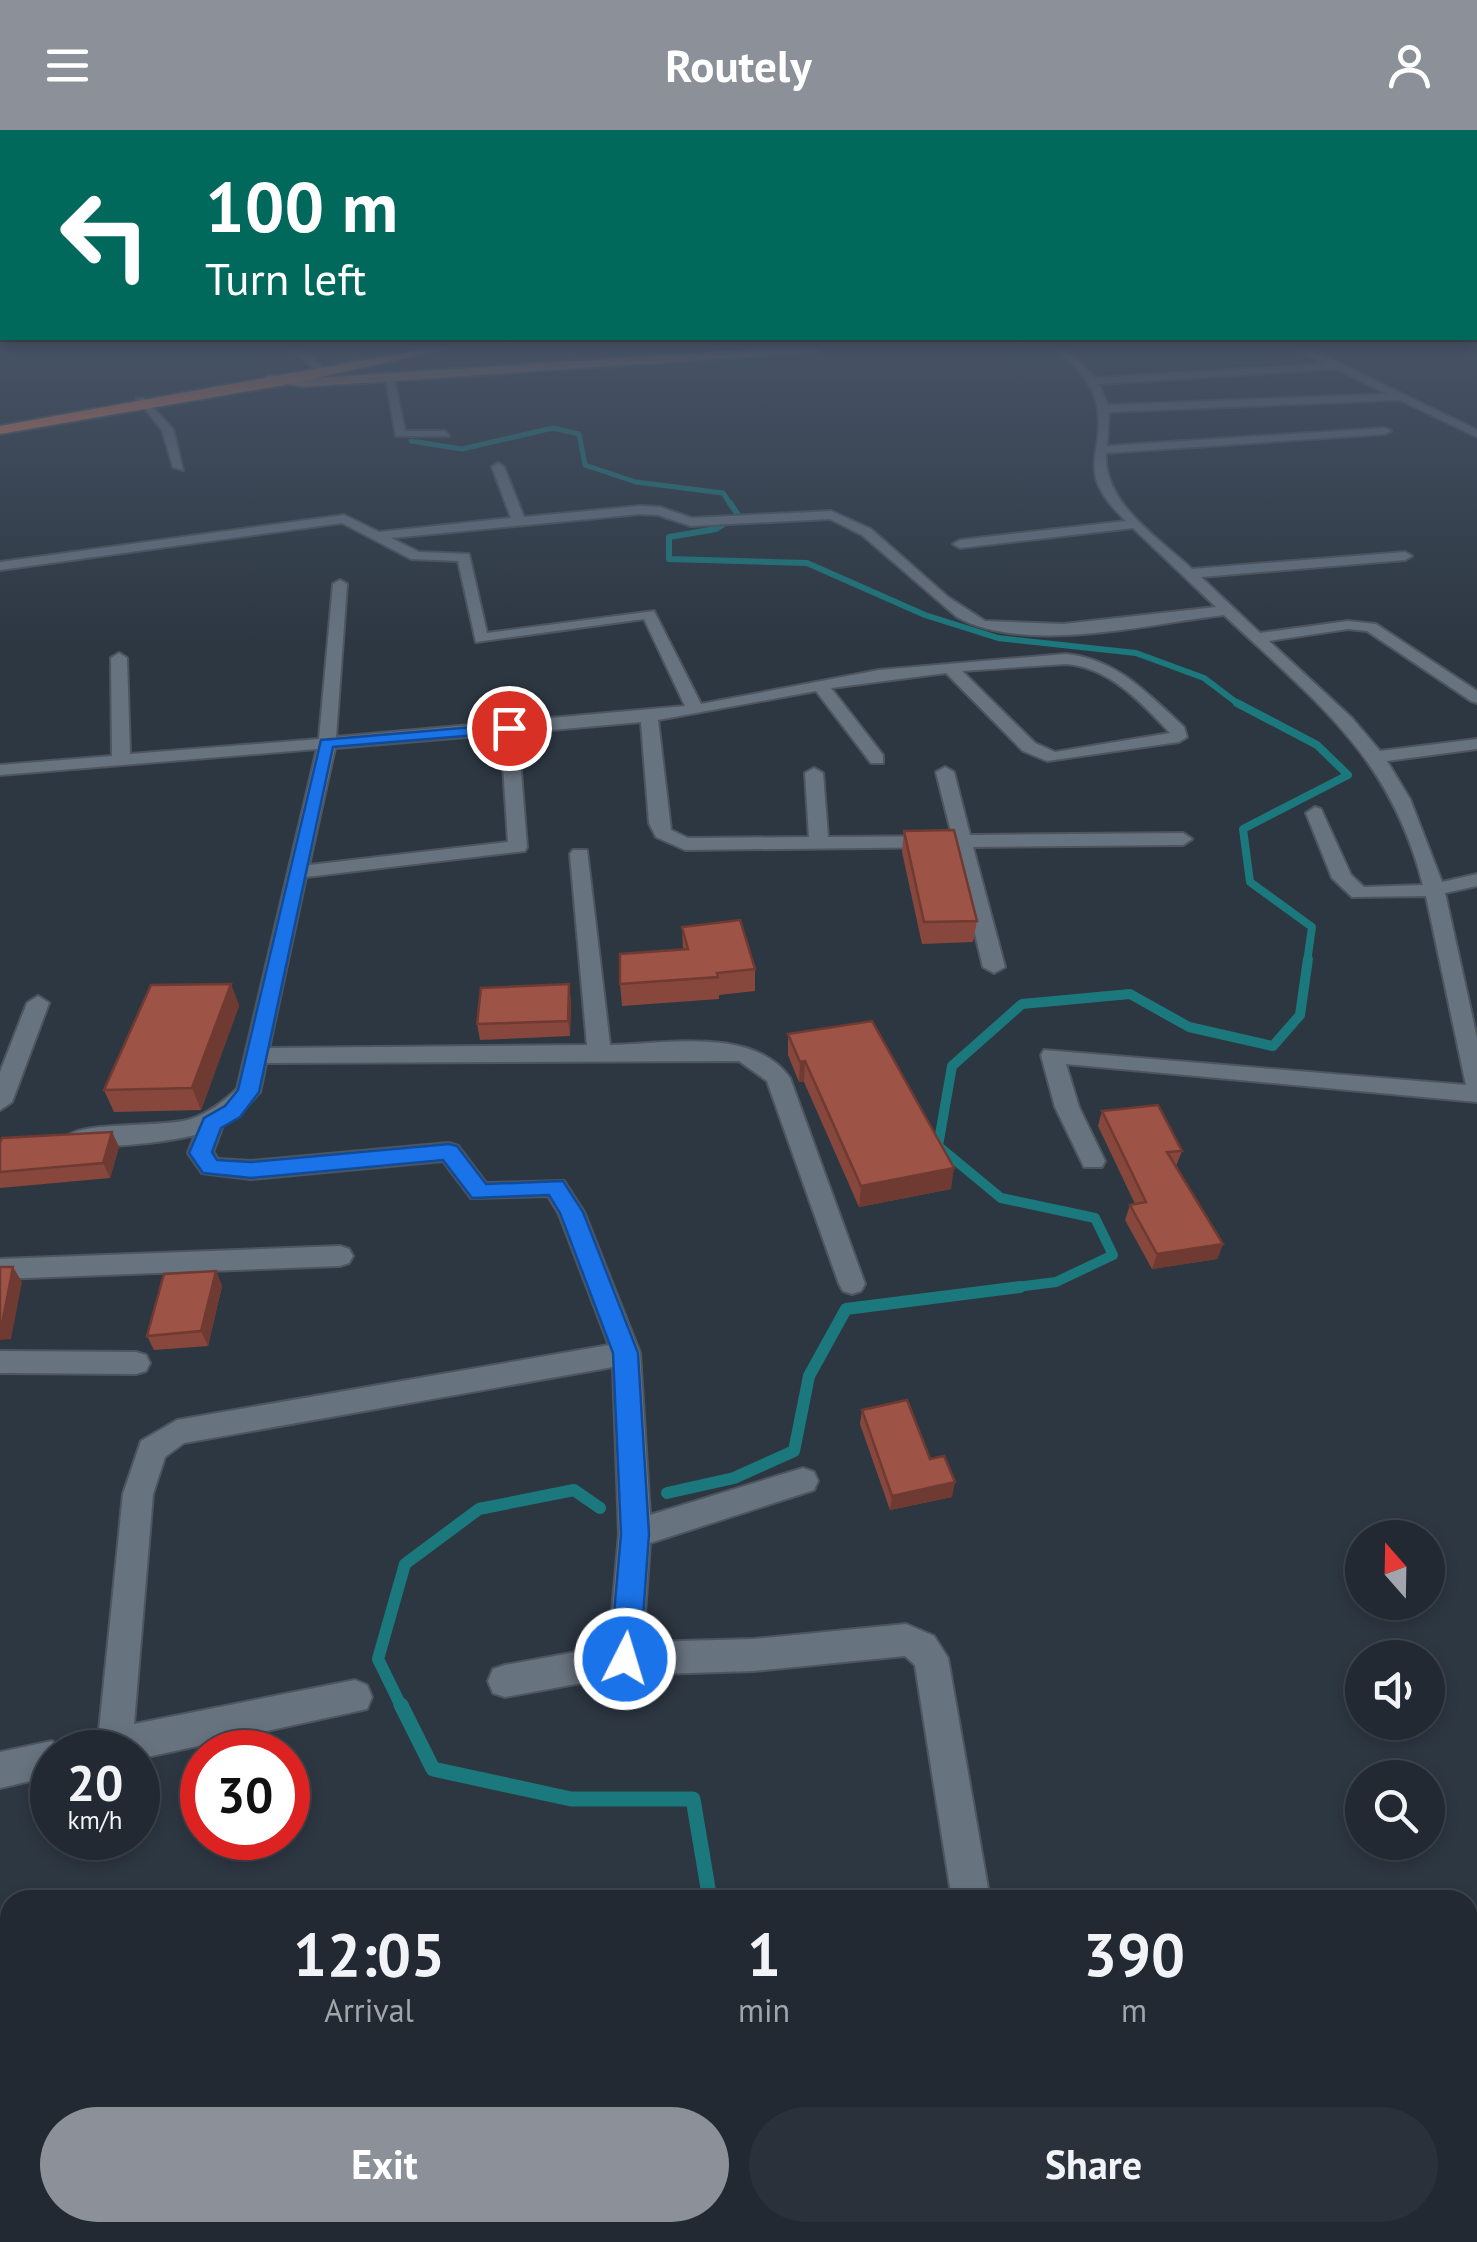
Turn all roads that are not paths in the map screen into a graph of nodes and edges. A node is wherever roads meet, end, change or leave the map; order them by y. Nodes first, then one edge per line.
1 (172, 447) edge
2 (1098, 447) edge
3 (1150, 447) edge
4 (1098, 450) junction
5 (498, 467) dead end
6 (179, 468) dead end
7 (519, 521) junction
8 (1134, 524) junction
9 (381, 535) junction
10 (960, 544) dead end
11 (1405, 556) dead end
12 (0, 566) edge
13 (1188, 574) junction
14 (340, 584) dead end
15 (1226, 610) junction
16 (1257, 638) junction
17 (119, 658) dead end
18 (951, 670) junction
19 (821, 686) junction
20 (1477, 698) edge
21 (696, 711) junction
22 (648, 716) junction
23 (509, 728) junction
24 (326, 743) junction
25 (1477, 744) edge
26 (1375, 757) junction
27 (876, 759) dead end
28 (121, 760) junction
29 (0, 770) edge
30 (945, 772) dead end
31 (814, 773) dead end
32 (1315, 813) dead end
33 (1183, 839) dead end
34 (965, 843) junction
35 (819, 844) junction
36 (580, 854) dead end
37 (298, 872) junction
38 (1477, 880) edge
39 (1433, 890) junction
40 (994, 967) dead end
41 (38, 1003) dead end
42 (599, 1051) junction
43 (256, 1056) junction
44 (1477, 1084) edge
45 (1477, 1094) edge
46 (0, 1102) edge
47 (211, 1124) junction
48 (57, 1138) edge
49 (1093, 1161) dead end
50 (340, 1256) dead end
51 (0, 1268) edge
52 (852, 1284) dead end
53 (626, 1353) junction
54 (0, 1362) edge
55 (136, 1363) dead end
56 (803, 1481) dead end
57 (635, 1534) junction
58 (625, 1659) junction
59 (505, 1681) dead end
60 (355, 1697) dead end
61 (103, 1730) edge
62 (160, 1737) edge
63 (30, 1764) edge
64 (0, 1770) edge
65 (969, 1890) edge

1 - 6 street
2 - 4 street
3 - 4 street
4 - 8 street
5 - 7 street
7 - 9 street
7 - 15 street
8 - 10 street
8 - 13 street
9 - 12 street
9 - 21 street
11 - 13 street
13 - 15 street
14 - 24 street
15 - 16 street
16 - 20 street
16 - 26 street
17 - 28 street
18 - 18 street
18 - 19 street
19 - 21 street
19 - 27 street
21 - 22 street
22 - 23 street
22 - 35 street
23 - 24 street
23 - 37 street
24 - 28 street
24 - 37 street
25 - 26 street
26 - 39 street
28 - 29 street
30 - 34 street
31 - 35 street
32 - 39 street
33 - 34 street
34 - 35 street
34 - 40 street
36 - 42 street
37 - 43 street
38 - 39 street
39 - 44 street
41 - 46 street
42 - 43 street
42 - 52 street
43 - 47 street
45 - 49 street
47 - 48 street
47 - 53 street
50 - 51 street
53 - 57 street
53 - 61 street
54 - 55 street
56 - 57 street
57 - 58 street
58 - 59 street
58 - 65 street
60 - 62 street
63 - 64 street

